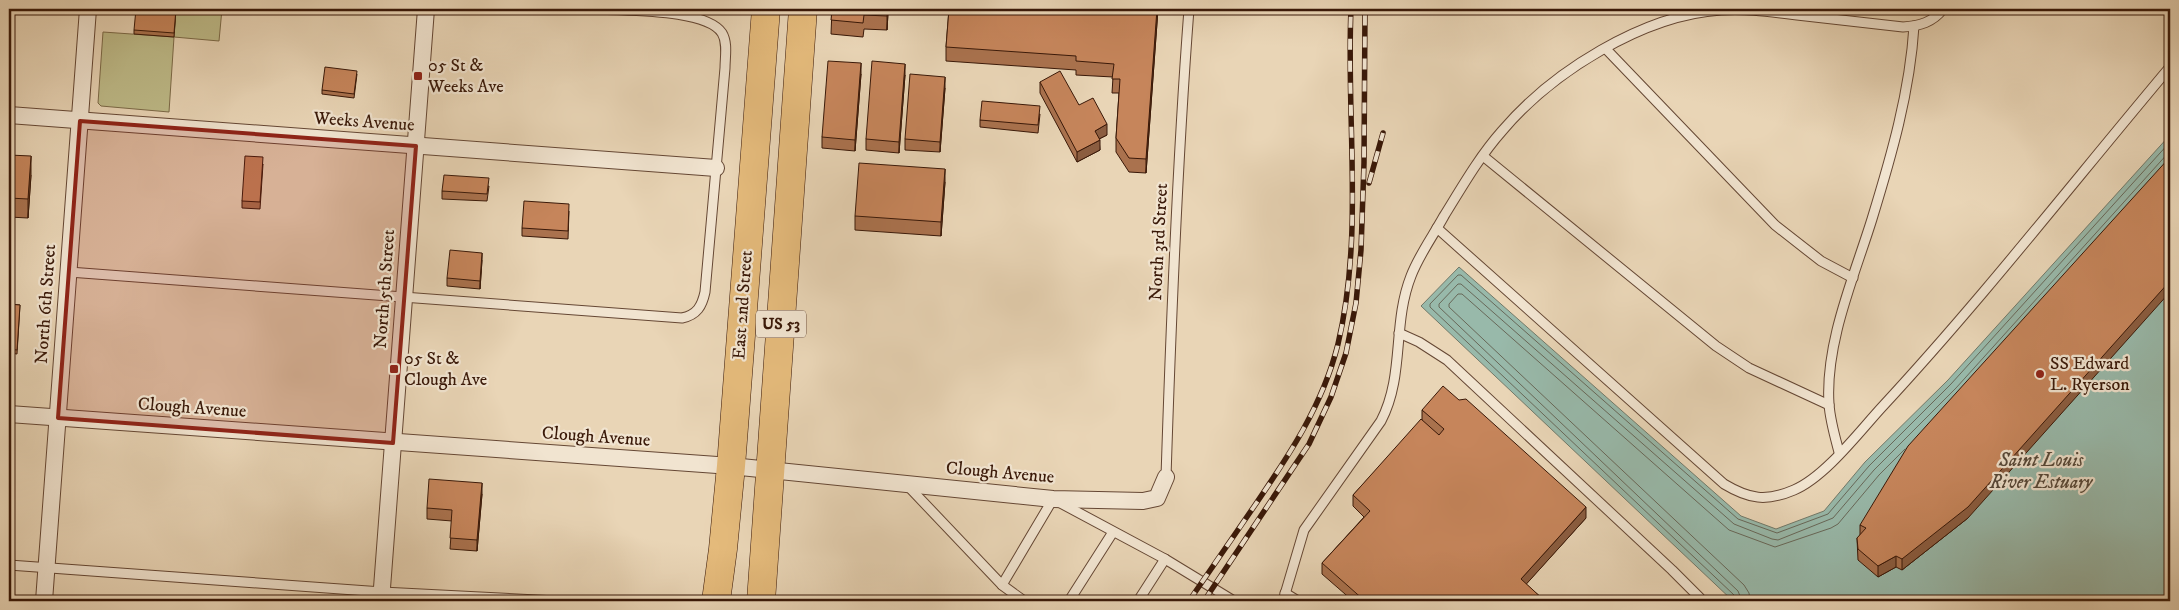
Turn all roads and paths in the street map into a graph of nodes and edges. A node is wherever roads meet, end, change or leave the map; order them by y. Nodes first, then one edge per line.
1 (88, 9) edge
2 (426, 9) edge
3 (600, 9) edge
4 (766, 9) edge
5 (803, 9) edge
6 (1189, 9) edge
7 (1943, 9) edge
8 (1914, 26) junction
9 (1606, 49) junction
10 (2170, 67) edge
11 (9, 116) edge
12 (80, 121) junction
13 (416, 146) junction
14 (1483, 156) junction
15 (716, 168) junction
16 (1437, 228) junction
17 (69, 272) junction
18 (1853, 278) junction
19 (405, 296) junction
20 (1399, 333) junction
21 (1829, 404) junction
22 (9, 414) edge
23 (58, 418) junction
24 (394, 443) junction
25 (1840, 452) junction
26 (731, 466) junction
27 (769, 470) junction
28 (1166, 477) joint
29 (906, 484) junction
30 (1053, 499) junction
31 (1113, 532) junction
32 (1165, 559) junction
33 (9, 564) edge
34 (46, 568) junction
35 (1002, 585) junction
36 (382, 596) edge
37 (1284, 597) edge
38 (44, 601) edge
39 (556, 601) edge
40 (716, 601) edge
41 (761, 601) edge
42 (1024, 601) edge
43 (1068, 601) edge
44 (1138, 601) edge
45 (1234, 601) edge
46 (1298, 601) edge
47 (1697, 601) edge

1 - 12 street, North 6th Street
2 - 13 street, North 5th Street
3 - 15 lane
4 - 26 highway, East 2nd Street / US 53
5 - 27 highway, US 53
6 - 28 lane, North 3rd Street
7 - 8 lane
8 - 9 lane
8 - 18 lane
9 - 14 lane
9 - 18 lane
10 - 25 lane
11 - 12 street, Weeks Avenue
12 - 13 street, Weeks Avenue
12 - 17 street, North 6th Street
13 - 15 street, Weeks Avenue
13 - 19 street, North 5th Street
14 - 16 lane
14 - 21 lane
15 - 19 lane
16 - 20 lane
16 - 25 lane
17 - 19 lane
17 - 23 street, North 6th Street
18 - 21 lane
19 - 24 street, North 5th Street
20 - 37 lane
20 - 47 lane
21 - 25 lane
22 - 23 street, Clough Avenue
23 - 24 street, Clough Avenue
23 - 34 street, North 6th Street
24 - 26 street, Clough Avenue
24 - 36 street, North 5th Street
26 - 27 street, Clough Avenue
26 - 40 highway, East 2nd Street / US 53
27 - 29 street, Clough Avenue
27 - 41 highway, US 53
28 - 30 street, Clough Avenue
29 - 30 street, Clough Avenue
29 - 35 lane
30 - 31 lane
30 - 35 lane
31 - 32 lane
31 - 43 lane
32 - 44 lane
32 - 45 lane
33 - 34 lane
34 - 36 lane
34 - 38 street, North 6th Street
35 - 42 lane
36 - 39 lane
37 - 46 lane

